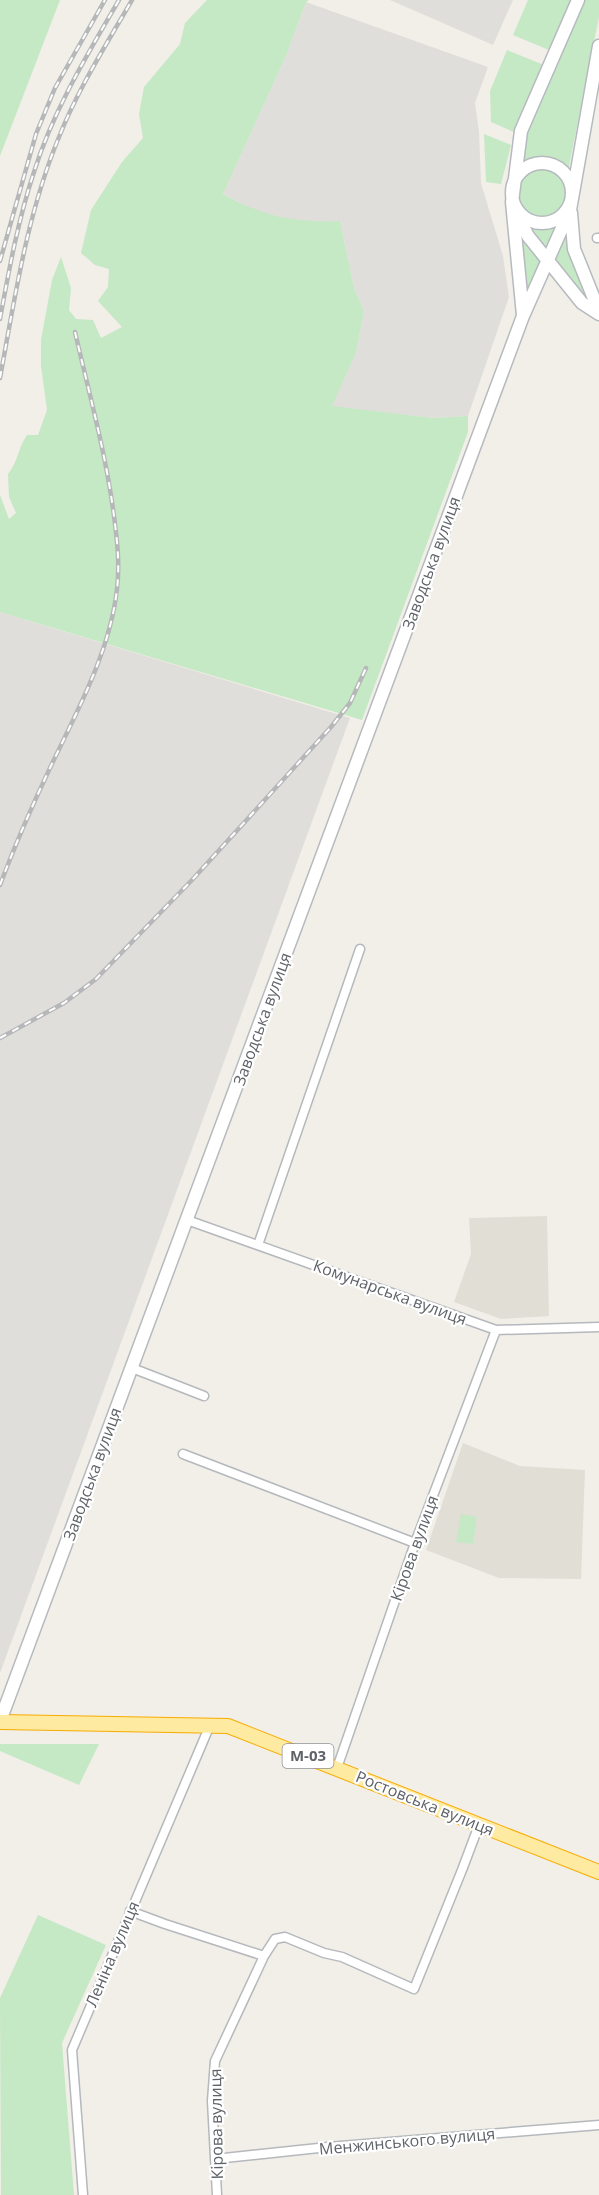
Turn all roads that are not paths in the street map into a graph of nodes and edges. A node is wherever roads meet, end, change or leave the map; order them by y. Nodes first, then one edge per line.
1 (578, 0) edge
2 (599, 46) edge
3 (512, 192) junction
4 (572, 200) junction
5 (547, 259) junction
6 (599, 313) edge
7 (523, 316) junction
8 (360, 949) dead end
9 (187, 1220) junction
10 (258, 1245) junction
11 (599, 1327) edge
12 (496, 1330) junction
13 (132, 1368) junction
14 (204, 1396) dead end
15 (183, 1454) dead end
16 (415, 1543) junction
17 (0, 1722) edge
18 (210, 1725) junction
19 (337, 1768) junction
20 (479, 1825) junction
21 (599, 1872) edge
22 (130, 1911) junction
23 (264, 1956) junction
24 (599, 2125) edge
25 (215, 2159) junction
26 (83, 2195) edge
27 (217, 2195) edge

1 - 3 main road
2 - 4 main road
3 - 4 main road
3 - 4 main road
3 - 5 main road
3 - 7 main road
4 - 5 main road, Заводська вулиця
4 - 6 main road
5 - 6 main road
5 - 7 main road, Заводська вулиця
7 - 9 main road, Заводська вулиця
8 - 10 street
9 - 10 street, Комунарська вулиця
9 - 13 main road, Заводська вулиця
10 - 12 street, Комунарська вулиця
11 - 12 street, Комунарська вулиця
12 - 16 street, Кірова вулиця
13 - 14 street
13 - 17 main road, Заводська вулиця
15 - 16 street
16 - 19 street, Кірова вулиця
17 - 18 highway, Ростовська вулиця / М-03
18 - 19 highway, Ростовська вулиця / М-03
18 - 22 street, Леніна вулиця
19 - 20 highway, Ростовська вулиця / М-03
20 - 21 highway, Ростовська вулиця / М-03
20 - 23 street
22 - 23 street
22 - 26 street, Леніна вулиця
23 - 25 street, Кірова вулиця
24 - 25 street, Менжинського вулиця
25 - 27 street, Кірова вулиця

